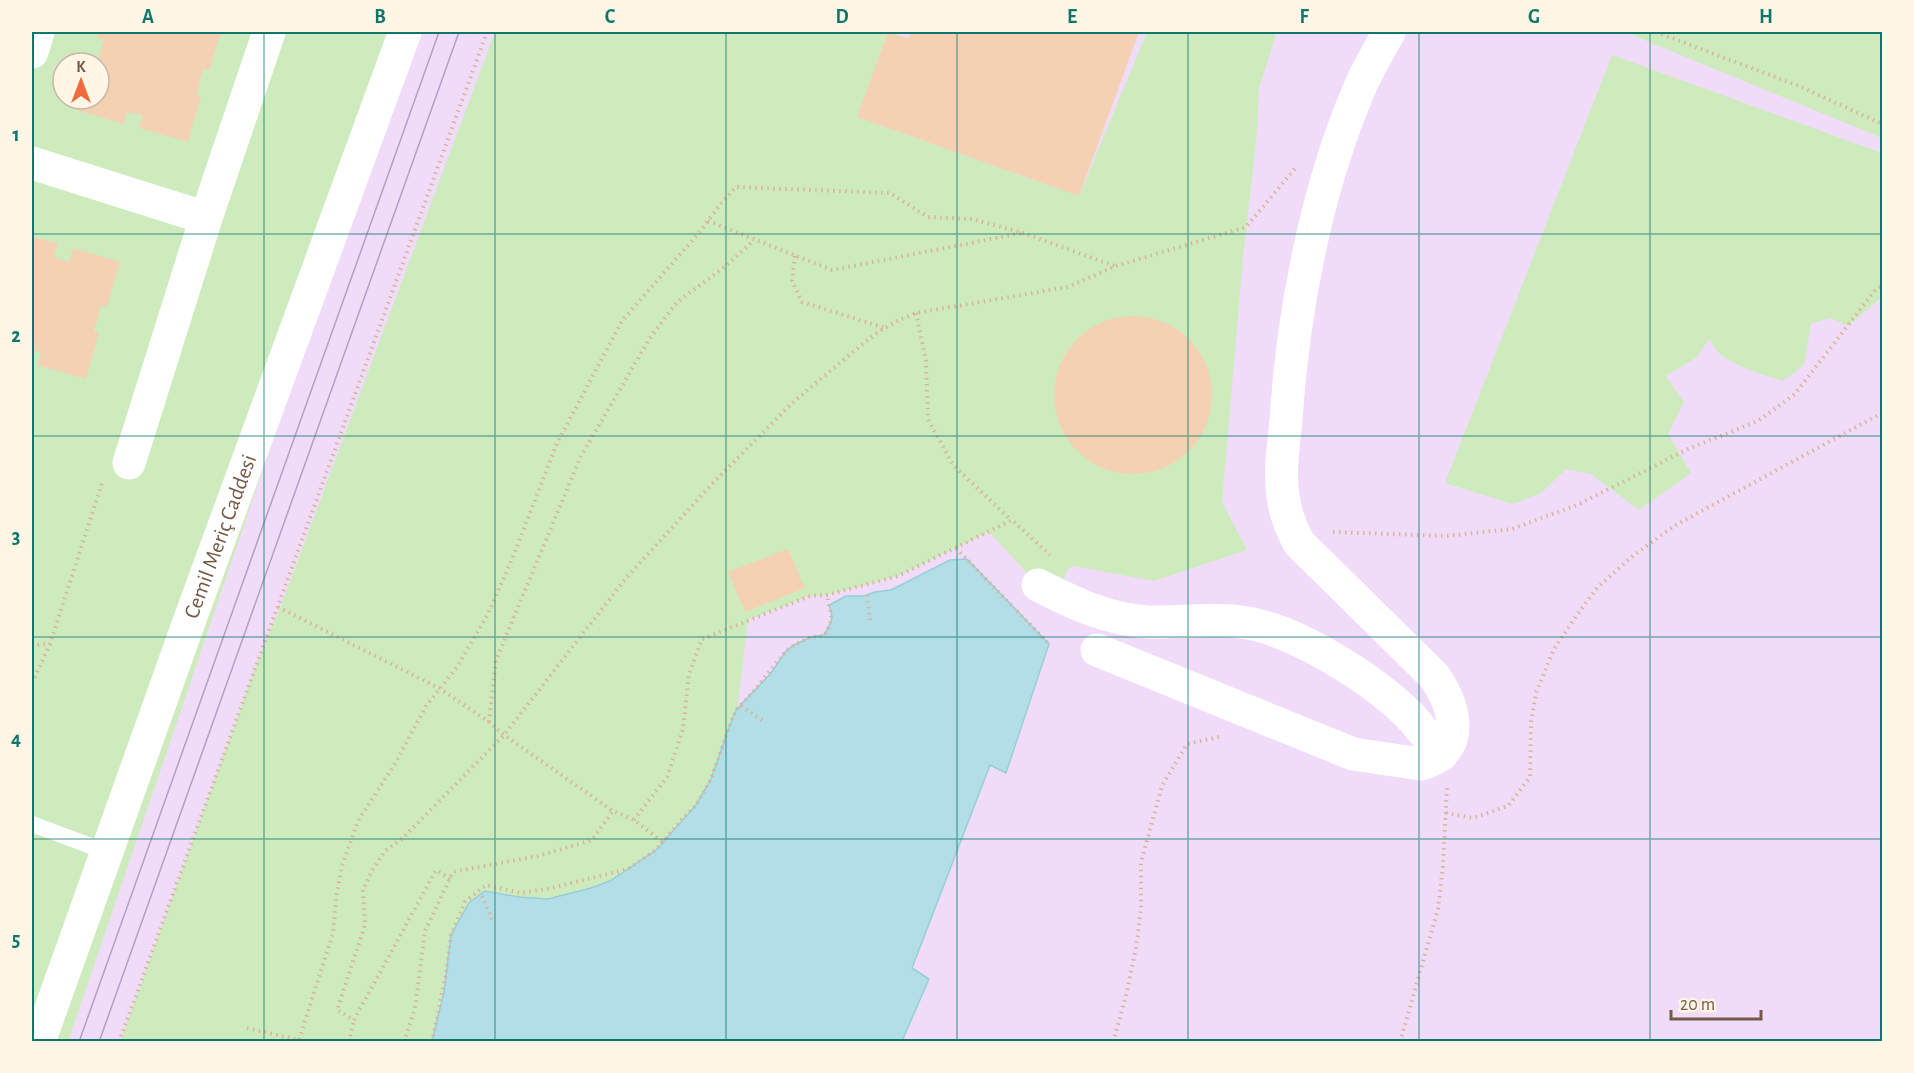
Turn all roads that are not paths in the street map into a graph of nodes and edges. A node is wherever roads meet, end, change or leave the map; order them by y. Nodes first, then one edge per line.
1 (38, 32) edge
2 (269, 32) edge
3 (405, 32) edge
4 (1389, 32) edge
5 (32, 52) edge
6 (32, 163) edge
7 (207, 218) junction
8 (118, 467) road end
9 (1038, 585) dead end
10 (1097, 650) dead end
11 (1441, 755) junction
12 (32, 824) edge
13 (107, 852) junction
14 (39, 1041) edge

1 - 5 street
2 - 7 street
3 - 13 street, Cemil Meriç Caddesi
4 - 11 street
6 - 7 street
7 - 8 street
9 - 11 street
10 - 11 street
12 - 13 lane
13 - 14 street, Cemil Meriç Caddesi

